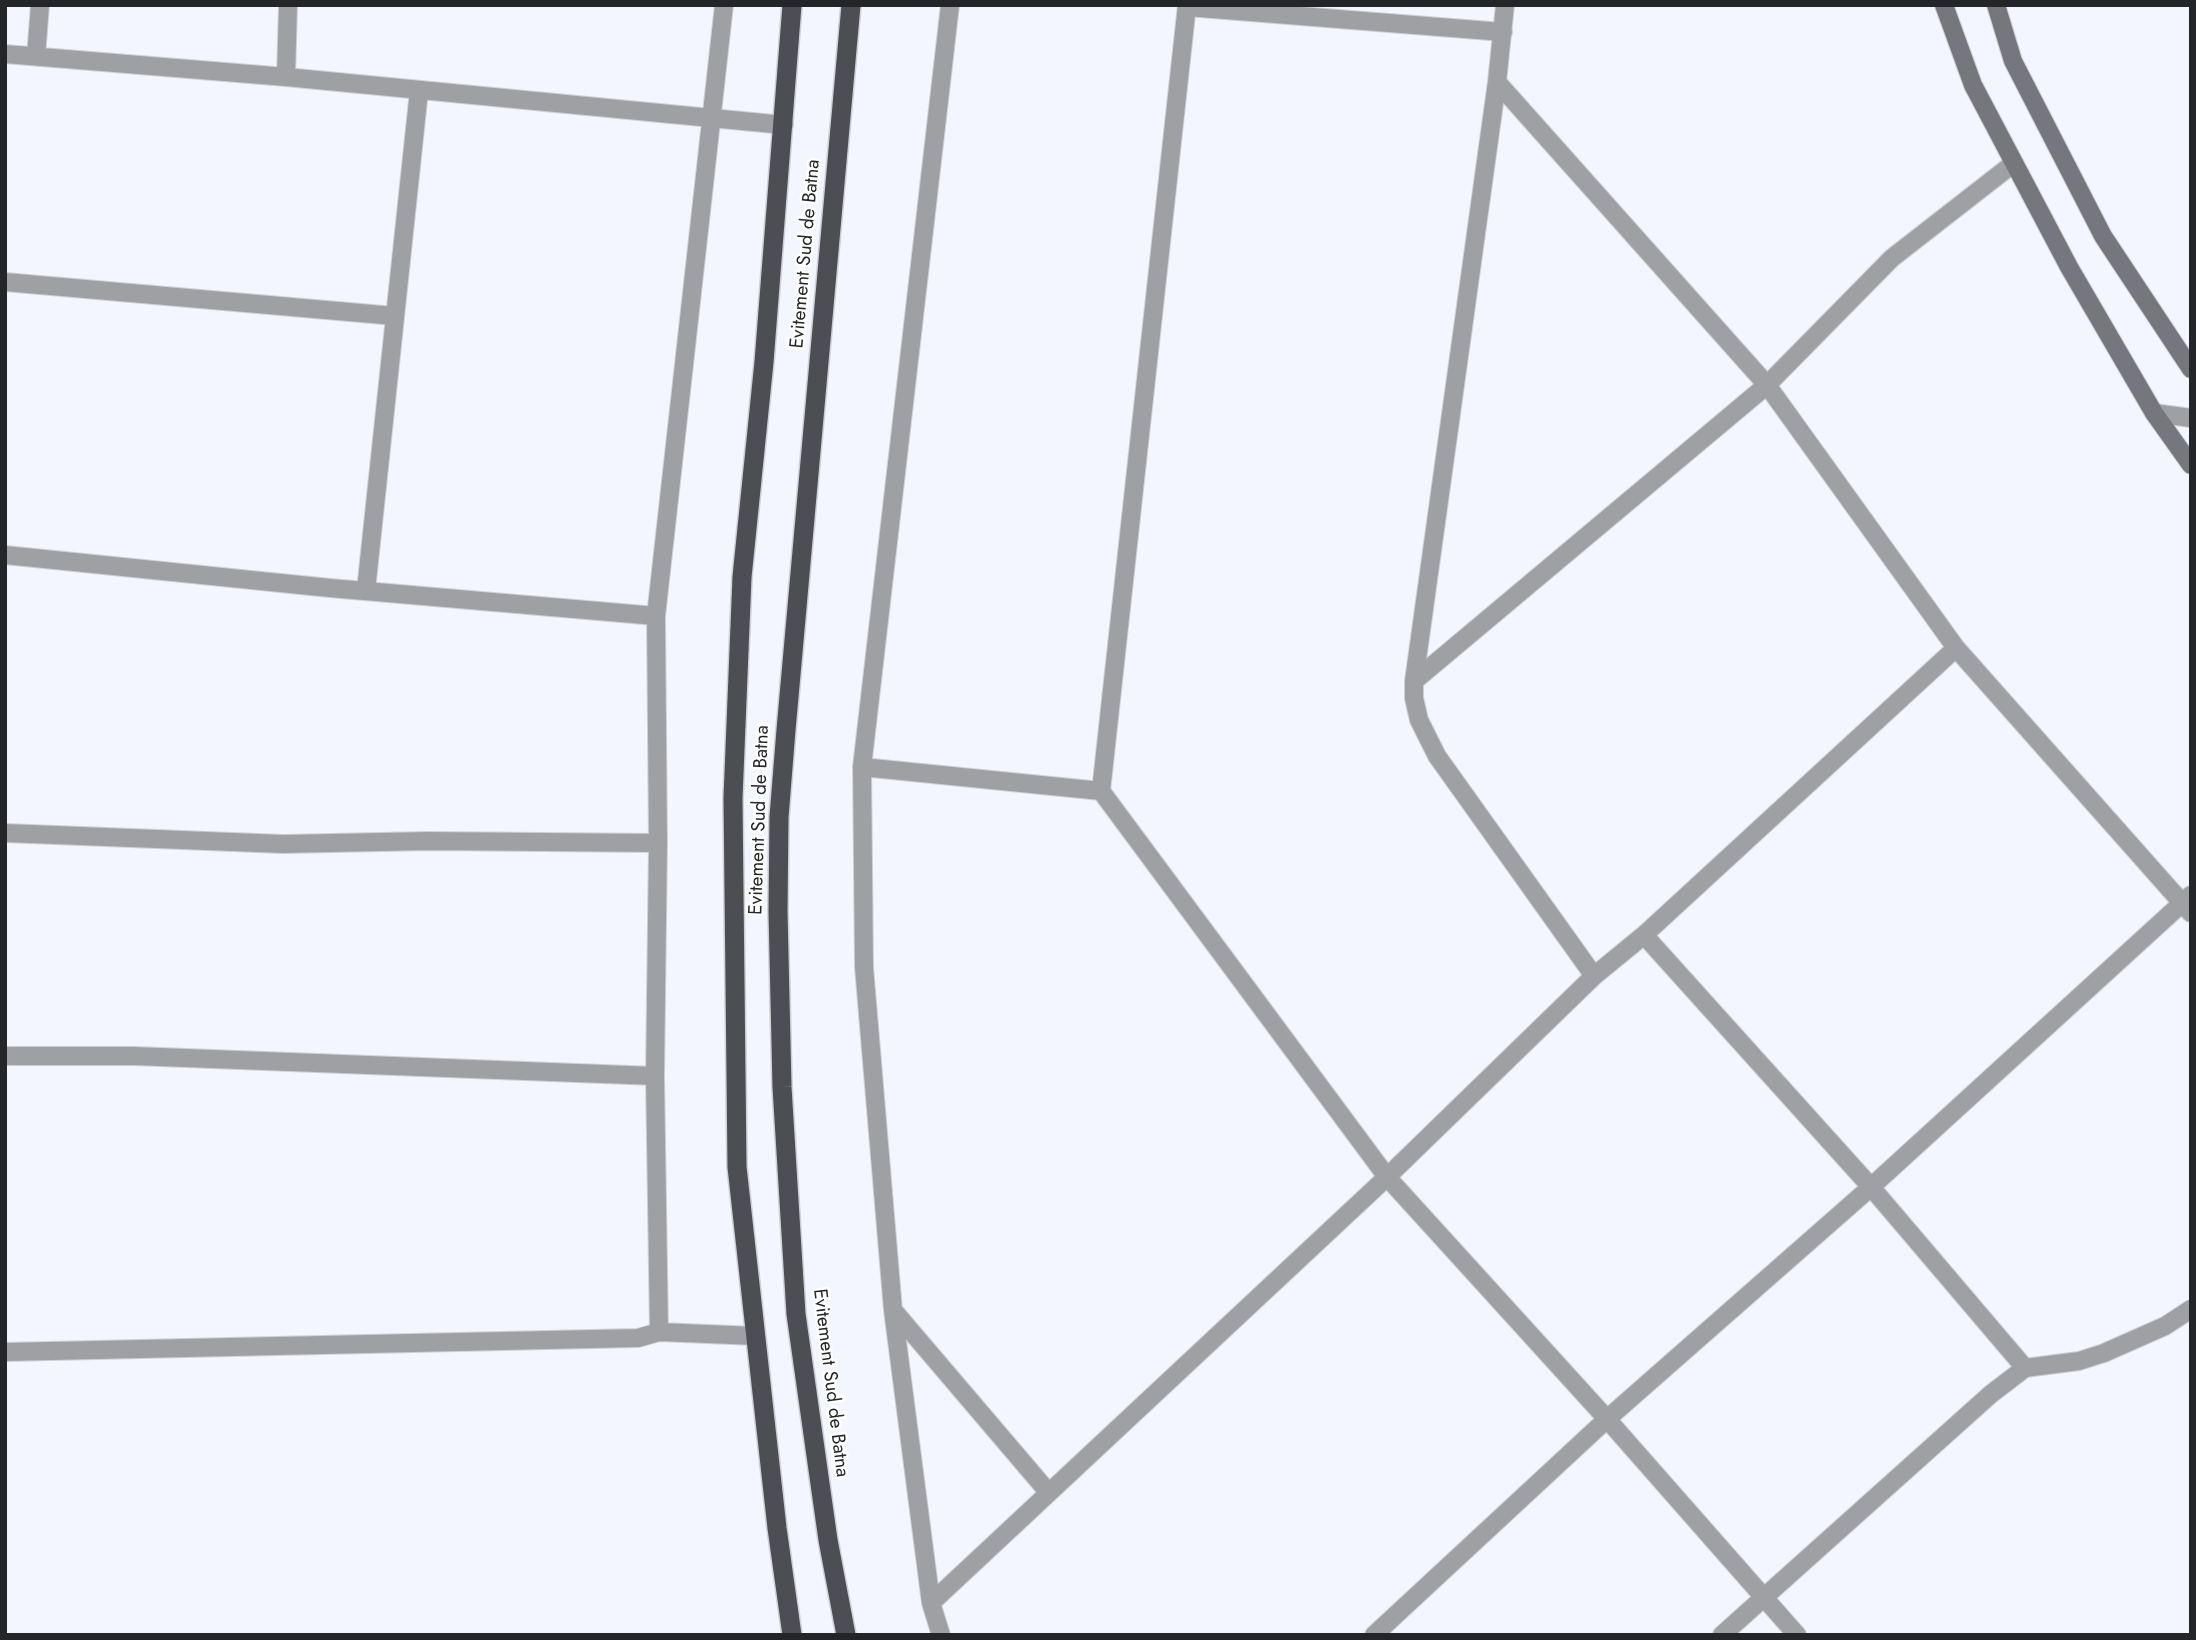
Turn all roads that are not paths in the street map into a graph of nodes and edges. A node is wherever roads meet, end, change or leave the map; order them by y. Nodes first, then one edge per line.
1 (40, 5) edge
2 (288, 5) edge
3 (724, 5) edge
4 (793, 5) edge
5 (851, 5) edge
6 (950, 5) edge
7 (1505, 5) edge
8 (1944, 5) edge
9 (1996, 5) edge
10 (1187, 6) edge
11 (1503, 32) junction
12 (5, 54) edge
13 (36, 56) junction
14 (286, 77) junction
15 (1497, 82) junction
16 (419, 91) junction
17 (712, 117) junction
18 (784, 125) junction
19 (2014, 163) junction
20 (5, 282) edge
21 (395, 316) junction
22 (2191, 369) edge
23 (1767, 384) junction
24 (2154, 413) junction
25 (2191, 418) edge
26 (2191, 465) edge
27 (5, 555) edge
28 (366, 590) junction
29 (656, 616) junction
30 (1956, 648) junction
31 (1414, 681) junction
32 (862, 767) junction
33 (1101, 791) junction
34 (5, 833) edge
35 (658, 844) junction
36 (2188, 904) edge
37 (1644, 935) junction
38 (1594, 976) junction
39 (5, 1056) edge
40 (655, 1076) junction
41 (1387, 1177) junction
42 (1871, 1187) junction
43 (2191, 1309) edge
44 (893, 1310) junction
45 (659, 1332) junction
46 (756, 1336) junction
47 (5, 1352) edge
48 (2025, 1368) junction
49 (1607, 1419) junction
50 (1049, 1493) junction
51 (1764, 1598) junction
52 (930, 1603) junction
53 (792, 1635) edge
54 (846, 1635) edge
55 (941, 1635) edge
56 (1374, 1635) edge
57 (1722, 1635) edge
58 (1797, 1635) edge

1 - 13 street
2 - 14 street
3 - 17 street
4 - 18 highway, Evitement Sud de Batna
5 - 54 highway, Evitement Sud de Batna
6 - 32 street
7 - 11 street
8 - 19 main road
9 - 22 main road
10 - 11 street
10 - 33 street
11 - 15 street
12 - 13 street
13 - 14 street
14 - 16 street
15 - 23 street
15 - 31 street
16 - 17 street
16 - 21 street
17 - 18 street
17 - 29 street
18 - 46 highway, Evitement Sud de Batna
19 - 23 street
19 - 24 main road
20 - 21 street
21 - 28 street
23 - 30 street
23 - 31 street
24 - 25 street
24 - 26 main road
27 - 28 street
28 - 29 street
29 - 35 street
30 - 36 street
30 - 37 street
31 - 38 street
32 - 33 street
32 - 44 street
33 - 41 street
34 - 35 street
35 - 40 street
36 - 42 street
37 - 38 street
37 - 42 street
38 - 41 street
39 - 40 street
40 - 45 street
41 - 49 street
41 - 50 street
42 - 48 street
42 - 49 street
43 - 48 street
44 - 50 street
44 - 52 street
45 - 46 street
45 - 47 street
46 - 53 highway, Evitement Sud de Batna
48 - 51 street
49 - 51 street
49 - 56 street
50 - 52 street
51 - 57 street
51 - 58 street
52 - 55 street

